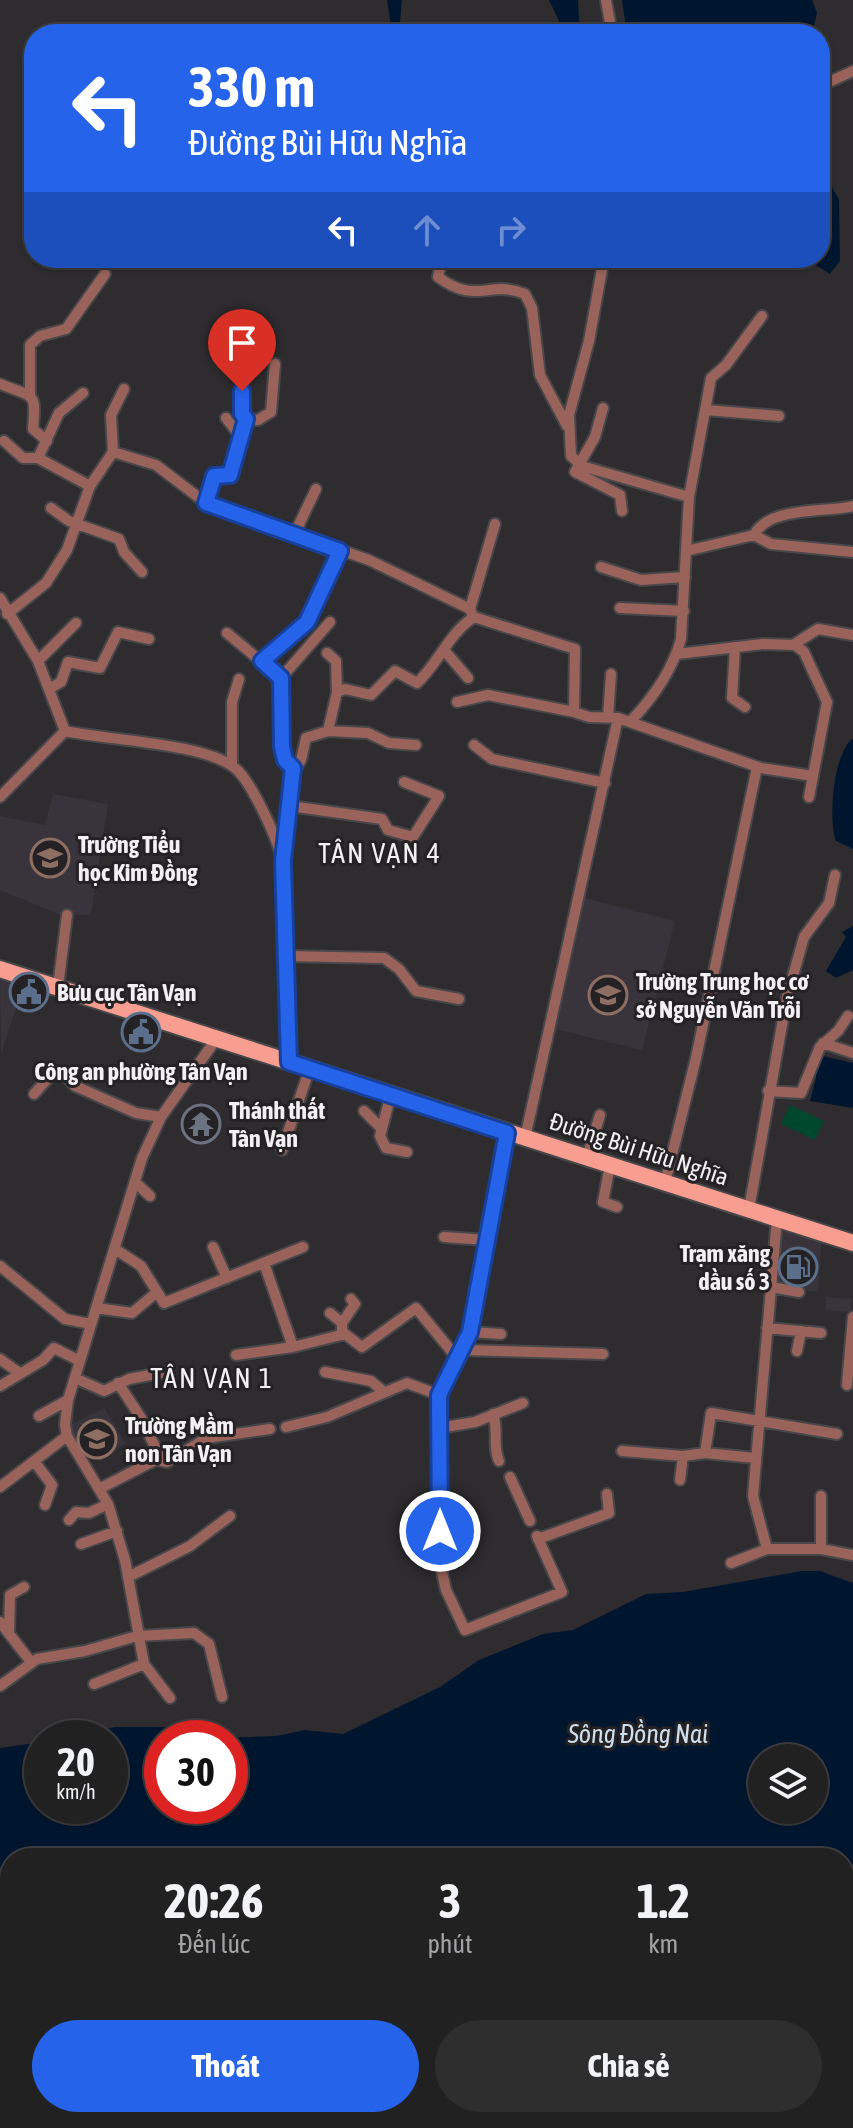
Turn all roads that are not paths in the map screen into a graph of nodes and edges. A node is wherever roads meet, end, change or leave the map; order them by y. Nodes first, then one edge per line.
1 (606, 0) edge
2 (610, 24) edge
3 (853, 71) edge
4 (830, 81) edge
5 (440, 268) edge
6 (602, 268) edge
7 (105, 274) dead end
8 (762, 316) dead end
9 (275, 364) dead end
10 (0, 384) edge
11 (124, 389) dead end
12 (242, 391) dead end
13 (83, 393) dead end
14 (30, 397) junction
15 (603, 408) dead end
16 (706, 410) junction
17 (779, 416) dead end
18 (226, 418) dead end
19 (246, 419) junction
20 (567, 426) junction
21 (240, 436) junction
22 (4, 441) dead end
23 (47, 441) junction
24 (113, 452) junction
25 (38, 458) junction
26 (578, 462) junction
27 (90, 486) junction
28 (316, 489) dead end
29 (689, 497) junction
30 (206, 503) junction
31 (853, 506) edge
32 (51, 508) dead end
33 (622, 511) dead end
34 (78, 524) junction
35 (495, 524) dead end
36 (294, 535) junction
37 (754, 535) junction
38 (340, 551) junction
39 (686, 551) junction
40 (853, 552) edge
41 (601, 567) dead end
42 (142, 572) dead end
43 (685, 577) junction
44 (0, 598) edge
45 (620, 608) dead end
46 (684, 611) junction
47 (472, 613) junction
48 (7, 614) junction
49 (330, 622) dead end
50 (76, 623) dead end
51 (227, 633) dead end
52 (853, 635) edge
53 (149, 639) dead end
54 (793, 645) junction
55 (735, 647) junction
56 (444, 650) junction
57 (327, 653) dead end
58 (677, 654) junction
59 (38, 661) junction
60 (262, 661) junction
61 (611, 674) dead end
62 (281, 678) junction
63 (468, 678) dead end
64 (239, 679) dead end
65 (49, 689) junction
66 (337, 692) junction
67 (457, 702) dead end
68 (745, 707) dead end
69 (574, 712) junction
70 (619, 719) junction
71 (65, 731) junction
72 (328, 731) junction
73 (416, 745) dead end
74 (474, 745) dead end
75 (232, 765) junction
76 (757, 767) junction
77 (293, 768) junction
78 (813, 776) junction
79 (404, 782) dead end
80 (605, 783) junction
81 (0, 797) edge
82 (809, 797) dead end
83 (290, 806) junction
84 (283, 861) junction
85 (835, 875) dead end
86 (67, 915) dead end
87 (285, 956) junction
88 (0, 969) edge
89 (58, 987) junction
90 (459, 999) dead end
91 (848, 1016) dead end
92 (217, 1038) junction
93 (823, 1043) junction
94 (853, 1053) edge
95 (289, 1062) junction
96 (310, 1068) junction
97 (768, 1091) junction
98 (34, 1094) dead end
99 (391, 1094) junction
100 (364, 1111) dead end
101 (600, 1115) dead end
102 (161, 1117) junction
103 (380, 1127) junction
104 (507, 1133) junction
105 (525, 1138) junction
106 (282, 1150) dead end
107 (407, 1152) dead end
108 (587, 1157) junction
109 (610, 1165) junction
110 (135, 1182) junction
111 (665, 1183) junction
112 (150, 1196) dead end
113 (617, 1207) dead end
114 (749, 1209) junction
115 (777, 1219) junction
116 (444, 1237) dead end
117 (487, 1240) junction
118 (853, 1240) edge
119 (213, 1247) dead end
120 (303, 1247) dead end
121 (115, 1249) junction
122 (264, 1263) junction
123 (0, 1266) edge
124 (227, 1278) junction
125 (771, 1287) junction
126 (157, 1292) junction
127 (799, 1292) dead end
128 (351, 1299) dead end
129 (96, 1308) junction
130 (330, 1313) dead end
131 (853, 1317) edge
132 (91, 1324) junction
133 (767, 1328) junction
134 (342, 1329) junction
135 (801, 1331) junction
136 (470, 1332) junction
137 (821, 1333) dead end
138 (501, 1334) dead end
139 (293, 1347) junction
140 (797, 1351) dead end
141 (603, 1354) dead end
142 (236, 1355) dead end
143 (460, 1355) junction
144 (0, 1359) edge
145 (80, 1361) junction
146 (18, 1372) junction
147 (166, 1372) dead end
148 (325, 1372) dead end
149 (75, 1378) junction
150 (118, 1383) junction
151 (847, 1385) dead end
152 (0, 1386) edge
153 (384, 1392) junction
154 (439, 1395) junction
155 (68, 1400) junction
156 (523, 1403) dead end
157 (493, 1414) junction
158 (39, 1416) dead end
159 (759, 1419) junction
160 (286, 1427) dead end
161 (439, 1428) junction
162 (270, 1429) dead end
163 (837, 1434) dead end
164 (67, 1436) junction
165 (622, 1451) dead end
166 (705, 1453) junction
167 (683, 1456) junction
168 (159, 1458) junction
169 (755, 1458) junction
170 (34, 1461) junction
171 (499, 1461) dead end
172 (510, 1477) dead end
173 (680, 1480) dead end
174 (0, 1487) edge
175 (101, 1488) junction
176 (607, 1494) dead end
177 (821, 1496) dead end
178 (108, 1504) junction
179 (45, 1505) dead end
180 (230, 1516) dead end
181 (69, 1520) dead end
182 (530, 1521) dead end
183 (117, 1531) junction
184 (81, 1544) dead end
185 (767, 1549) junction
186 (821, 1549) junction
187 (853, 1555) edge
188 (731, 1563) dead end
189 (128, 1577) junction
190 (24, 1587) dead end
191 (0, 1622) edge
192 (9, 1634) junction
193 (137, 1636) junction
194 (31, 1662) junction
195 (144, 1664) junction
196 (94, 1684) dead end
197 (0, 1686) edge
198 (222, 1697) dead end
199 (170, 1698) dead end

1 - 2 street
3 - 4 street
5 - 20 street
6 - 20 street
7 - 14 street
8 - 16 street
9 - 19 street
10 - 14 street
11 - 24 street
12 - 19 street
13 - 23 street
14 - 23 street
15 - 26 street
16 - 17 street
16 - 29 street
18 - 21 street
19 - 21 street
20 - 26 street
21 - 30 street
22 - 25 street
23 - 25 street
24 - 27 street
24 - 30 street
25 - 27 street
26 - 29 street
26 - 33 street
27 - 34 street
28 - 36 street
29 - 39 street
30 - 36 street
31 - 37 street
32 - 34 street
34 - 42 street
34 - 48 street
35 - 47 street
36 - 38 street
37 - 39 street
37 - 40 street
38 - 47 street
38 - 60 street
39 - 43 street
41 - 43 street
43 - 46 street
44 - 48 street
45 - 46 street
46 - 58 street
47 - 56 street
47 - 69 street
48 - 59 street
49 - 62 street
50 - 59 street
51 - 60 street
52 - 54 street
53 - 65 street
54 - 55 street
54 - 78 street
55 - 58 street
55 - 68 street
56 - 63 street
56 - 66 street
57 - 66 street
58 - 70 street
59 - 65 street
60 - 62 street
61 - 70 street
62 - 77 street
64 - 75 street
65 - 71 street
66 - 72 street
67 - 69 street
69 - 70 street
70 - 76 street
70 - 80 street
71 - 75 street
71 - 81 street
72 - 73 street
72 - 77 street
74 - 80 street
75 - 84 street
76 - 78 street
76 - 111 street
77 - 83 street
78 - 82 street
79 - 83 street
80 - 105 street
83 - 84 street
84 - 87 street
85 - 97 street
86 - 89 street
87 - 90 street
87 - 95 street
88 - 89 main road, Đường Bùi Hữu Nghĩa
89 - 92 main road, Đường Bùi Hữu Nghĩa
91 - 93 street
92 - 95 main road, Đường Bùi Hữu Nghĩa
92 - 102 street
93 - 94 street
93 - 97 street
95 - 96 main road, Đường Bùi Hữu Nghĩa
96 - 99 main road, Đường Bùi Hữu Nghĩa
96 - 106 street
97 - 114 street
98 - 102 street
99 - 103 street
99 - 104 main road, Đường Bùi Hữu Nghĩa
100 - 103 street
101 - 108 street
102 - 110 street
103 - 107 street
104 - 105 main road, Đường Bùi Hữu Nghĩa
104 - 117 street
105 - 108 main road, Đường Bùi Hữu Nghĩa
108 - 109 main road, Đường Bùi Hữu Nghĩa
109 - 111 main road, Đường Bùi Hữu Nghĩa
109 - 113 street
110 - 112 street
110 - 121 street
111 - 114 main road, Đường Bùi Hữu Nghĩa
114 - 115 main road, Đường Bùi Hữu Nghĩa
115 - 118 main road, Đường Bùi Hữu Nghĩa
115 - 125 street
116 - 117 street
117 - 136 street
119 - 124 street
120 - 122 street
121 - 126 street
121 - 129 street
122 - 124 street
122 - 139 street
123 - 132 street
124 - 126 street
125 - 127 street
125 - 133 street
126 - 129 street
128 - 134 street
129 - 132 street
130 - 134 street
131 - 151 street
132 - 145 street
133 - 135 street
133 - 159 street
134 - 139 street
134 - 143 street
135 - 137 street
135 - 140 street
136 - 138 street
136 - 143 street
139 - 142 street
141 - 143 street
143 - 154 street
144 - 146 street
145 - 146 street
145 - 149 street
146 - 152 street
147 - 150 street
148 - 153 street
149 - 150 street
149 - 155 street
150 - 168 street
153 - 154 street
153 - 160 street
154 - 161 street
155 - 158 street
155 - 164 street
156 - 157 street
157 - 161 street
157 - 171 street
159 - 163 street
159 - 166 street
159 - 169 street
161 - 176 street
162 - 168 street
164 - 170 street
164 - 175 street
165 - 167 street
166 - 167 street
166 - 169 street
167 - 173 street
168 - 175 street
169 - 185 street
170 - 174 street
170 - 179 street
172 - 182 street
175 - 178 street
177 - 186 street
178 - 181 street
178 - 183 street
180 - 189 street
183 - 184 street
183 - 189 street
185 - 186 street
185 - 188 street
186 - 187 street
189 - 193 street
190 - 192 street
191 - 192 street
192 - 194 street
193 - 194 street
193 - 195 street
193 - 198 street
194 - 197 street
195 - 196 street
195 - 199 street

